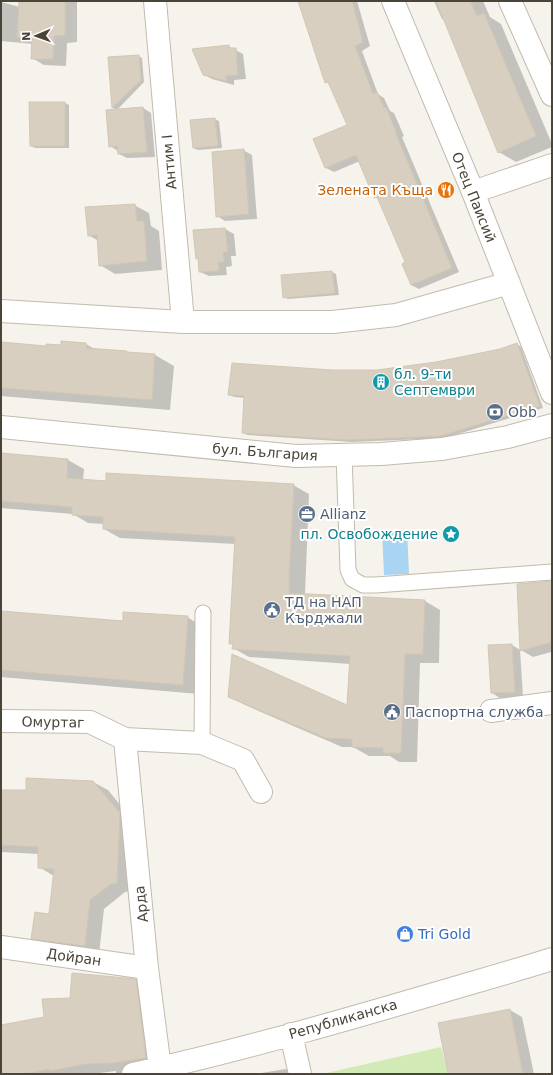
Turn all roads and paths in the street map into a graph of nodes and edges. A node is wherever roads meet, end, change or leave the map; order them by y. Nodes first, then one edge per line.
1 (155, 1) edge
2 (393, 1) edge
3 (510, 1) edge
4 (552, 95) edge
5 (552, 165) edge
6 (473, 192) junction
7 (509, 283) junction
8 (1, 311) edge
9 (183, 322) junction
10 (552, 393) edge
11 (552, 425) edge
12 (1, 427) edge
13 (344, 455) junction
14 (552, 572) edge
15 (204, 613) dead end
16 (552, 703) edge
17 (491, 711) dead end
18 (1, 721) edge
19 (125, 739) junction
20 (202, 743) junction
21 (261, 792) dead end
22 (1, 947) edge
23 (552, 959) edge
24 (147, 968) junction
25 (291, 1034) junction
26 (192, 1067) edge
27 (160, 1068) junction
28 (132, 1074) edge
29 (300, 1074) edge

1 - 9 street, Антим I
2 - 6 street, Отец Паисий
3 - 4 street
5 - 6 street
6 - 7 street, Отец Паисий
7 - 9 street
7 - 10 street, Отец Паисий
8 - 9 street
11 - 13 street, бул. България
12 - 13 street, бул. България
13 - 14 lane
15 - 20 lane
16 - 17 street
18 - 19 street, Омуртаг
19 - 20 street
19 - 24 street, Арда
20 - 21 street
22 - 24 street, Дойран
23 - 25 street, Републиканска
24 - 27 street, Арда
25 - 26 street, Републиканска
25 - 29 street
26 - 27 street, Републиканска
27 - 28 street, Републиканска

